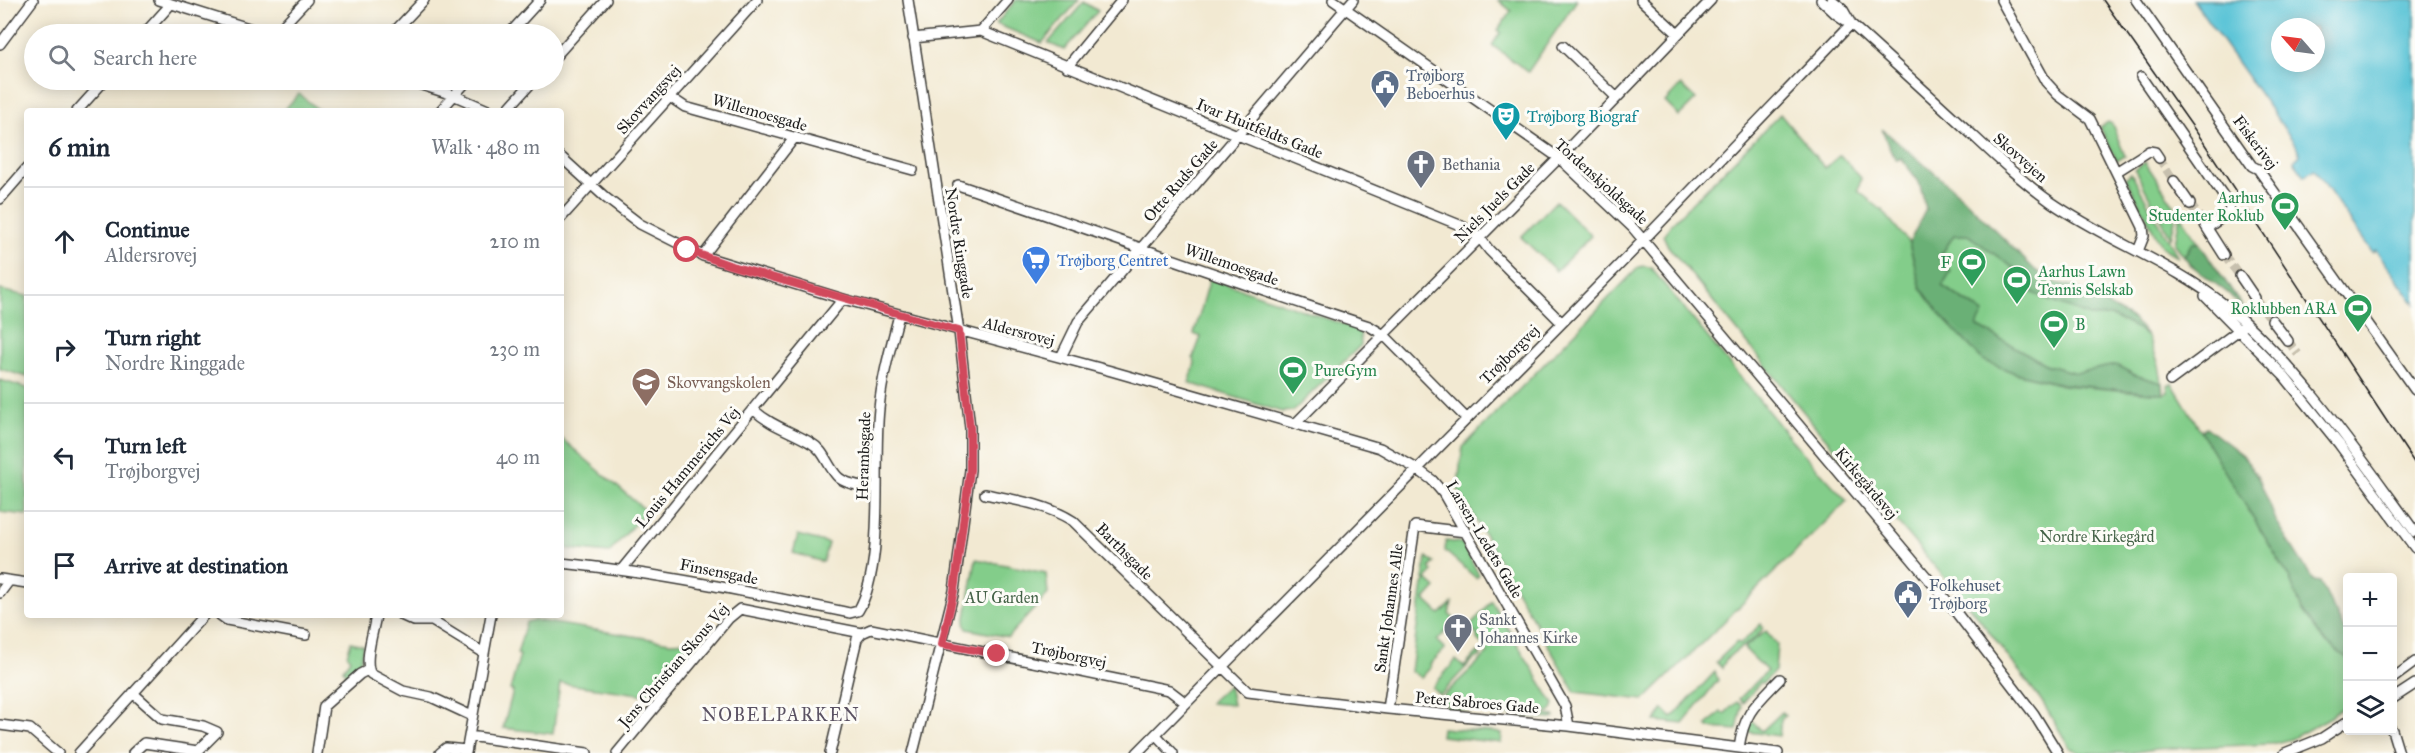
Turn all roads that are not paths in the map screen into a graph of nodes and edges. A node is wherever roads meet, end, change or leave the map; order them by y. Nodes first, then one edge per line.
1 (33, 0) edge
2 (159, 0) edge
3 (307, 0) edge
4 (424, 0) edge
5 (540, 0) edge
6 (606, 0) edge
7 (757, 0) edge
8 (908, 0) edge
9 (1008, 0) edge
10 (1122, 0) edge
11 (1333, 0) edge
12 (1353, 0) edge
13 (1641, 0) edge
14 (1711, 0) edge
15 (1821, 0) edge
16 (1832, 0) edge
17 (2001, 0) edge
18 (2136, 0) edge
19 (171, 4) junction
20 (1346, 9) junction
21 (153, 24) edge
22 (236, 24) edge
23 (284, 24) edge
24 (401, 24) edge
25 (518, 24) edge
26 (1851, 24) junction
27 (981, 31) junction
28 (1678, 34) junction
29 (913, 38) junction
30 (0, 44) edge
31 (1563, 46) dead end
32 (564, 47) edge
33 (1067, 67) junction
34 (2141, 77) dead end
35 (96, 90) edge
36 (437, 90) edge
37 (458, 90) edge
38 (525, 90) edge
39 (453, 95) junction
40 (670, 97) junction
41 (1617, 98) junction
42 (80, 108) edge
43 (442, 108) edge
44 (483, 108) edge
45 (509, 108) edge
46 (1238, 136) junction
47 (795, 137) junction
48 (1558, 158) junction
49 (2159, 158) dead end
50 (564, 160) edge
51 (913, 170) dead end
52 (2120, 170) junction
53 (24, 171) edge
54 (2174, 181) tunnel mouth
55 (592, 184) junction
56 (958, 185) dead end
57 (0, 199) edge
58 (2190, 204) tunnel mouth
59 (564, 215) edge
60 (1480, 238) junction
61 (1644, 239) junction
62 (1142, 247) junction
63 (2138, 251) junction
64 (2224, 255) tunnel mouth
65 (703, 256) junction
66 (2240, 276) tunnel mouth
67 (2255, 298) tunnel mouth
68 (843, 299) junction
69 (899, 315) junction
70 (2272, 320) tunnel mouth
71 (1561, 322) junction
72 (2243, 328) junction
73 (959, 331) junction
74 (1384, 335) junction
75 (2288, 341) tunnel mouth
76 (1061, 357) junction
77 (2170, 381) dead end
78 (2415, 390) edge
79 (754, 410) junction
80 (1466, 418) junction
81 (1296, 423) junction
82 (1417, 468) junction
83 (877, 489) junction
84 (985, 494) dead end
85 (1466, 532) junction
86 (2415, 532) edge
87 (2415, 548) edge
88 (564, 563) edge
89 (622, 569) junction
90 (5, 580) edge
91 (24, 583) edge
92 (0, 593) edge
93 (864, 600) joint
94 (200, 618) edge
95 (224, 618) edge
96 (376, 618) edge
97 (408, 618) edge
98 (490, 618) edge
99 (862, 633) junction
100 (306, 635) dead end
101 (942, 644) junction
102 (484, 652) junction
103 (2415, 662) edge
104 (1222, 667) junction
105 (368, 670) junction
106 (2397, 675) edge
107 (1780, 679) dead end
108 (2415, 684) edge
109 (133, 693) junction
110 (2397, 696) edge
111 (1186, 703) junction
112 (1388, 709) junction
113 (472, 716) junction
114 (2343, 724) edge
115 (0, 725) edge
116 (1569, 726) junction
117 (1156, 735) junction
118 (2394, 735) edge
119 (469, 736) junction
120 (1739, 748) junction
121 (466, 751) edge
122 (58, 753) edge
123 (79, 753) edge
124 (134, 753) edge
125 (317, 753) edge
126 (440, 753) edge
127 (587, 753) edge
128 (617, 753) edge
129 (830, 753) edge
130 (915, 753) edge
131 (1137, 753) edge
132 (1173, 753) edge
133 (1778, 753) edge
134 (2058, 753) edge
135 (2284, 753) edge
136 (2399, 753) edge

1 - 30 street
2 - 19 street
3 - 23 street
4 - 24 street
5 - 25 street
6 - 32 street
7 - 40 street, Skovvangsvej
8 - 29 street, Nordre Ringgade
9 - 27 street
10 - 33 street
11 - 20 street, Tordenskjoldsgade
12 - 20 street, Otte Ruds Gade
13 - 28 street
14 - 28 street, Niels Juels Gade
15 - 26 street
16 - 26 street
17 - 52 street
18 - 78 street, Fiskerivej
19 - 21 street
19 - 22 street
20 - 46 street, Otte Ruds Gade
20 - 48 street, Tordenskjoldsgade
26 - 61 street, Trøjborgvej
26 - 63 street, Skovvejen
27 - 29 street, Ivar Huitfeldts Gade
27 - 33 street, Ivar Huitfeldts Gade
28 - 41 street, Niels Juels Gade
29 - 73 street, Nordre Ringgade
31 - 41 street
33 - 46 street, Ivar Huitfeldts Gade
34 - 64 street
35 - 42 street
36 - 39 street
37 - 39 street
38 - 45 street
39 - 43 street
39 - 44 street
40 - 47 street, Willemoesgade
40 - 55 street, Skovvangsvej
41 - 48 street, Niels Juels Gade
46 - 60 street, Ivar Huitfeldts Gade
46 - 62 street, Otte Ruds Gade
47 - 51 street, Willemoesgade
47 - 65 street
48 - 60 street, Niels Juels Gade
48 - 61 street, Tordenskjoldsgade
49 - 52 street
50 - 55 street, Aldersrovej
52 - 63 street
53 - 57 street
54 - 58 street
55 - 59 street, Skovvangsvej
55 - 65 street, Aldersrovej
56 - 62 street, Willemoesgade
60 - 71 street, Ivar Huitfeldts Gade
60 - 74 street, Niels Juels Gade
61 - 71 street, Trøjborgvej
61 - 134 street, Kirkegårdsvej
62 - 74 street, Willemoesgade
62 - 76 street, Otte Ruds Gade
63 - 72 street, Skovvejen
65 - 68 street, Aldersrovej
66 - 67 street
68 - 69 street, Aldersrovej
68 - 79 street, Louis Hammerichs Vej
69 - 73 street, Aldersrovej
69 - 83 street, Herambsgade
70 - 75 street
71 - 80 street, Trøjborgvej
72 - 77 street
72 - 86 street, Skovvejen
72 - 87 street, Skovvejen
73 - 76 street, Aldersrovej
73 - 101 street, Nordre Ringgade
74 - 80 street, Willemoesgade
74 - 81 street, Niels Juels Gade
76 - 81 street, Aldersrovej
79 - 83 street
79 - 89 street, Louis Hammerichs Vej
80 - 82 street, Trøjborgvej
81 - 82 street, Aldersrovej
82 - 85 street, Larsen-Ledets Gade
82 - 104 street, Trøjborgvej
83 - 93 street, Herambsgade
84 - 104 street, Barthsgade
85 - 112 street, Sankt Johannes Alle
85 - 116 street, Larsen-Ledets Gade
88 - 89 street, Finsensgade
89 - 93 street, Finsensgade
90 - 91 street
90 - 92 street
94 - 109 street
95 - 100 street
96 - 105 street
97 - 102 street
98 - 102 street
99 - 101 street, Jens Christian Skous Vej
99 - 128 street, Jens Christian Skous Vej
99 - 129 street
101 - 111 street, Trøjborgvej
101 - 130 street, Nordre Ringgade
102 - 113 street
103 - 106 street
104 - 111 street, Trøjborgvej
104 - 112 street, Peter Sabroes Gade
105 - 113 street
105 - 125 street
107 - 120 street
108 - 110 street
109 - 123 street
109 - 124 street
111 - 117 street, Trøjborgvej
112 - 116 street, Peter Sabroes Gade
113 - 119 street
114 - 135 street
115 - 122 street
116 - 120 street, Peter Sabroes Gade
117 - 131 street, Trøjborgvej
117 - 132 street
118 - 136 street
119 - 121 street
119 - 127 street
120 - 133 street, Peter Sabroes Gade
121 - 126 street

